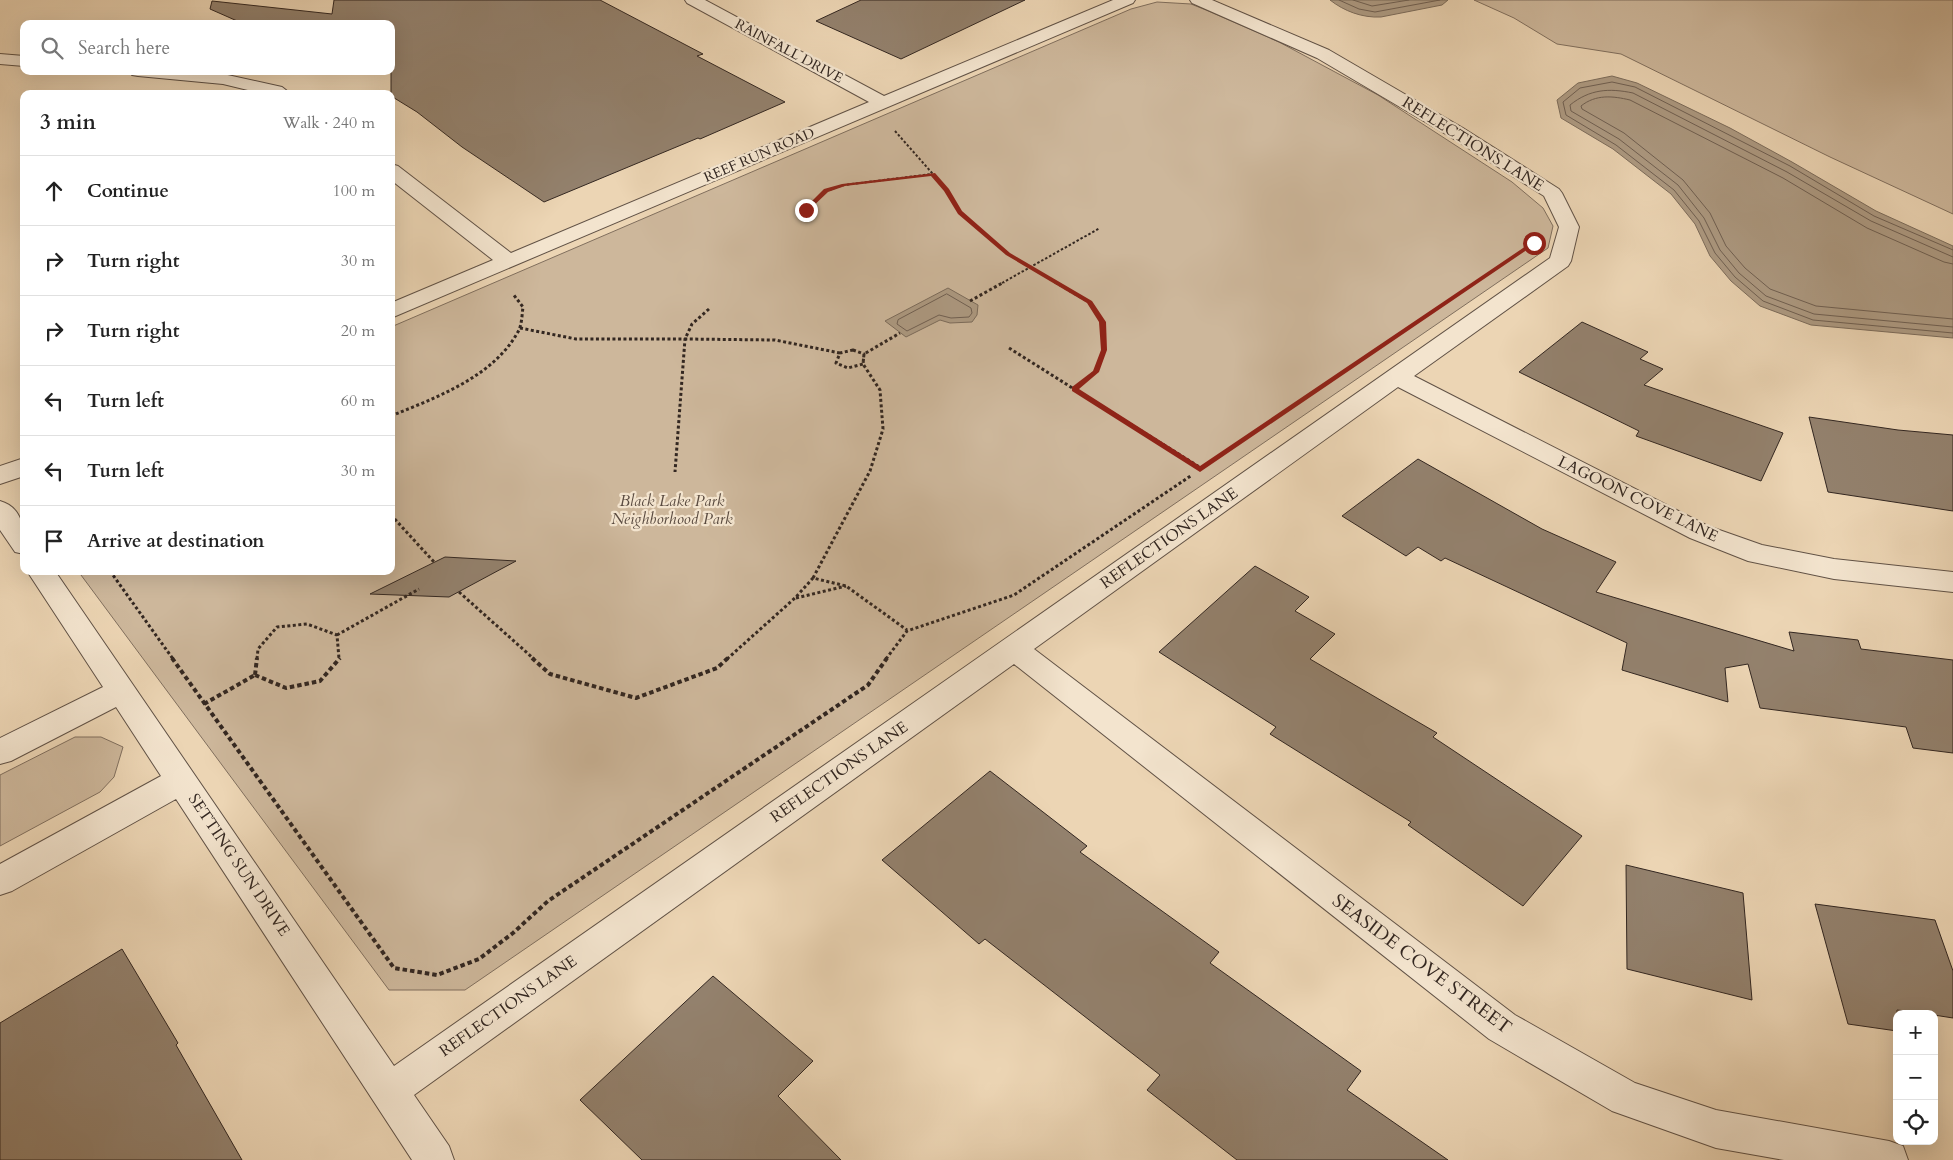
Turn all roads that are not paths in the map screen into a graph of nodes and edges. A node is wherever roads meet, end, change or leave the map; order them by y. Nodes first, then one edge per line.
1 (693, 0) edge
2 (1127, 0) edge
3 (1198, 0) edge
4 (0, 59) edge
5 (20, 61) edge
6 (180, 75) edge
7 (272, 90) edge
8 (884, 102) junction
9 (395, 173) edge
10 (508, 262) junction
11 (395, 309) edge
12 (1397, 377) junction
13 (20, 468) edge
14 (0, 476) edge
15 (0, 510) edge
16 (20, 539) edge
17 (44, 575) edge
18 (1953, 582) edge
19 (1013, 648) junction
20 (122, 691) junction
21 (0, 752) edge
22 (182, 780) junction
23 (0, 882) edge
24 (389, 1091) junction
25 (435, 1160) edge
26 (1889, 1160) edge

1 - 8 street, RAINFALL DRIVE
2 - 8 street, REEF RUN ROAD
3 - 12 street, REFLECTIONS LANE
4 - 5 street
6 - 7 street
8 - 10 street, REEF RUN ROAD
9 - 10 street
10 - 11 street, REEF RUN ROAD
12 - 18 street, LAGOON COVE LANE
12 - 19 street, REFLECTIONS LANE
13 - 14 street
15 - 16 street
17 - 20 street, SETTING SUN DRIVE
19 - 24 street, REFLECTIONS LANE
19 - 26 street, SEASIDE COVE STREET
20 - 21 street
20 - 22 street, SETTING SUN DRIVE
22 - 23 street
22 - 24 street, SETTING SUN DRIVE
24 - 25 street, SETTING SUN DRIVE

